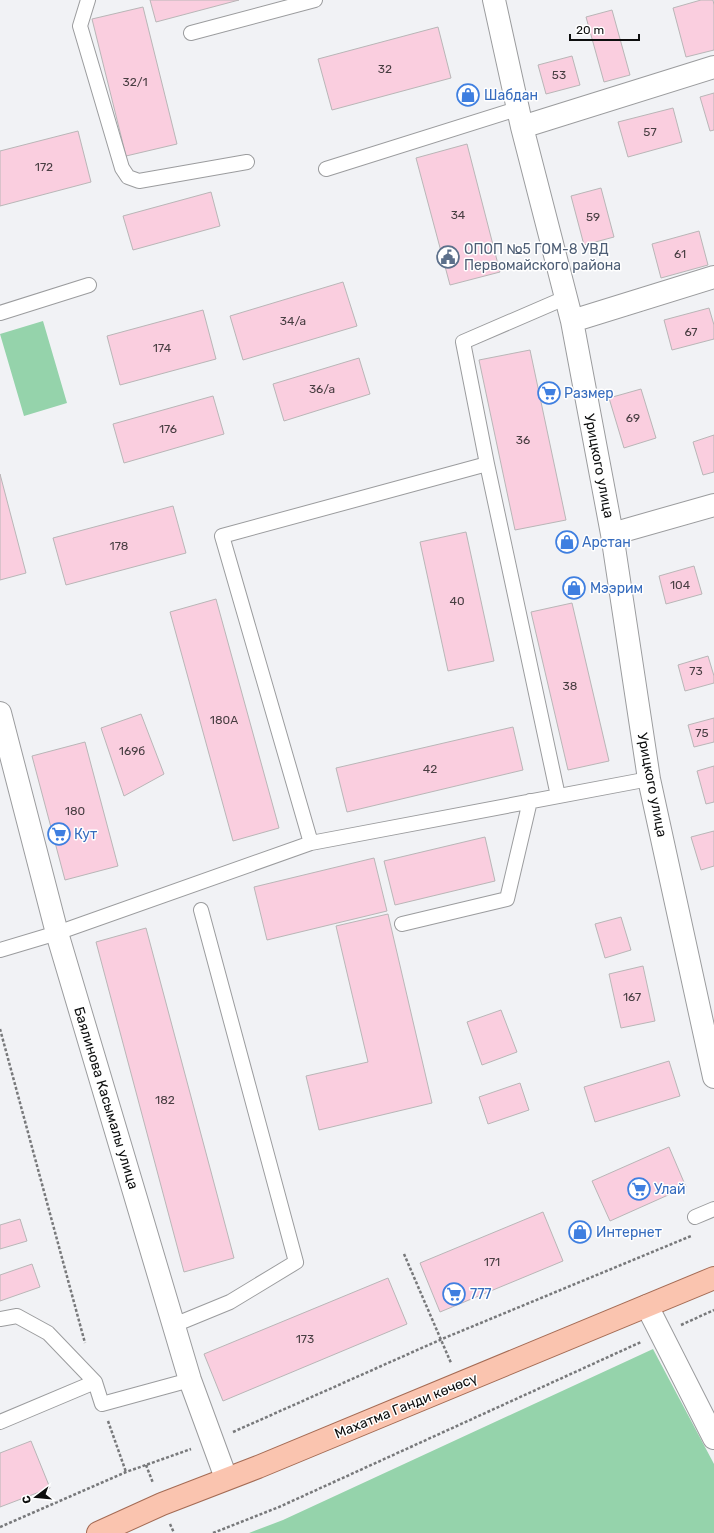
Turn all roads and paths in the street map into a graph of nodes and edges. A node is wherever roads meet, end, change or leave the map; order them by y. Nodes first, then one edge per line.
1 (88, 0) edge
2 (315, 0) edge
3 (494, 0) edge
4 (191, 33) dead end
5 (714, 67) edge
6 (520, 118) junction
7 (247, 162) dead end
8 (326, 169) dead end
9 (714, 277) edge
10 (89, 285) dead end
11 (565, 298) junction
12 (0, 313) edge
13 (572, 321) junction
14 (487, 464) junction
15 (714, 505) edge
16 (612, 534) junction
17 (0, 713) edge
18 (649, 779) junction
19 (558, 796) junction
20 (530, 801) junction
21 (311, 843) junction
22 (201, 910) dead end
23 (402, 924) dead end
24 (57, 933) junction
25 (0, 950) edge
26 (0, 1029) edge
27 (714, 1077) edge
28 (714, 1209) edge
29 (695, 1217) dead end
30 (692, 1236) dead end
31 (404, 1254) dead end
32 (714, 1278) edge
33 (647, 1306) junction
34 (714, 1310) edge
35 (0, 1318) edge
36 (174, 1325) junction
37 (661, 1333) junction
38 (442, 1339) junction
39 (87, 1350) dead end
40 (190, 1380) junction
41 (95, 1382) junction
42 (459, 1384) junction
43 (102, 1404) junction
44 (0, 1422) edge
45 (714, 1438) edge
46 (213, 1441) junction
47 (126, 1472) junction
48 (226, 1478) junction
49 (0, 1527) edge
50 (98, 1533) edge
51 (212, 1533) edge

1 - 7 lane
2 - 4 lane
3 - 6 street, Урицкого улица
5 - 6 street
6 - 8 lane
6 - 11 street, Урицкого улица
9 - 13 street
10 - 12 lane
11 - 13 street, Урицкого улица
11 - 14 lane
13 - 16 street, Урицкого улица
14 - 19 lane
14 - 21 lane
15 - 16 street
16 - 18 street, Урицкого улица
17 - 24 street, Баялинова Касымалы улица
18 - 19 lane
18 - 27 street, Урицкого улица
19 - 20 lane
20 - 21 lane
20 - 23 lane
21 - 24 lane
22 - 36 lane
24 - 25 lane
24 - 36 street, Баялинова Касымалы улица
26 - 39 path
28 - 29 lane
30 - 38 path
31 - 38 path
32 - 33 main road, Махатма Ганди көчөсү
33 - 37 street
33 - 42 main road, Махатма Ганди көчөсү
34 - 37 path
35 - 41 lane
36 - 40 street, Баялинова Касымалы улица
37 - 45 street
37 - 51 path
38 - 42 path
38 - 46 path
40 - 43 lane
40 - 46 street, Баялинова Касымалы улица
41 - 43 lane
41 - 44 lane
42 - 48 main road, Махатма Ганди көчөсү
43 - 47 path
46 - 47 path
46 - 48 street, Баялинова Касымалы улица
47 - 49 path
48 - 50 main road, Махатма Ганди көчөсү

